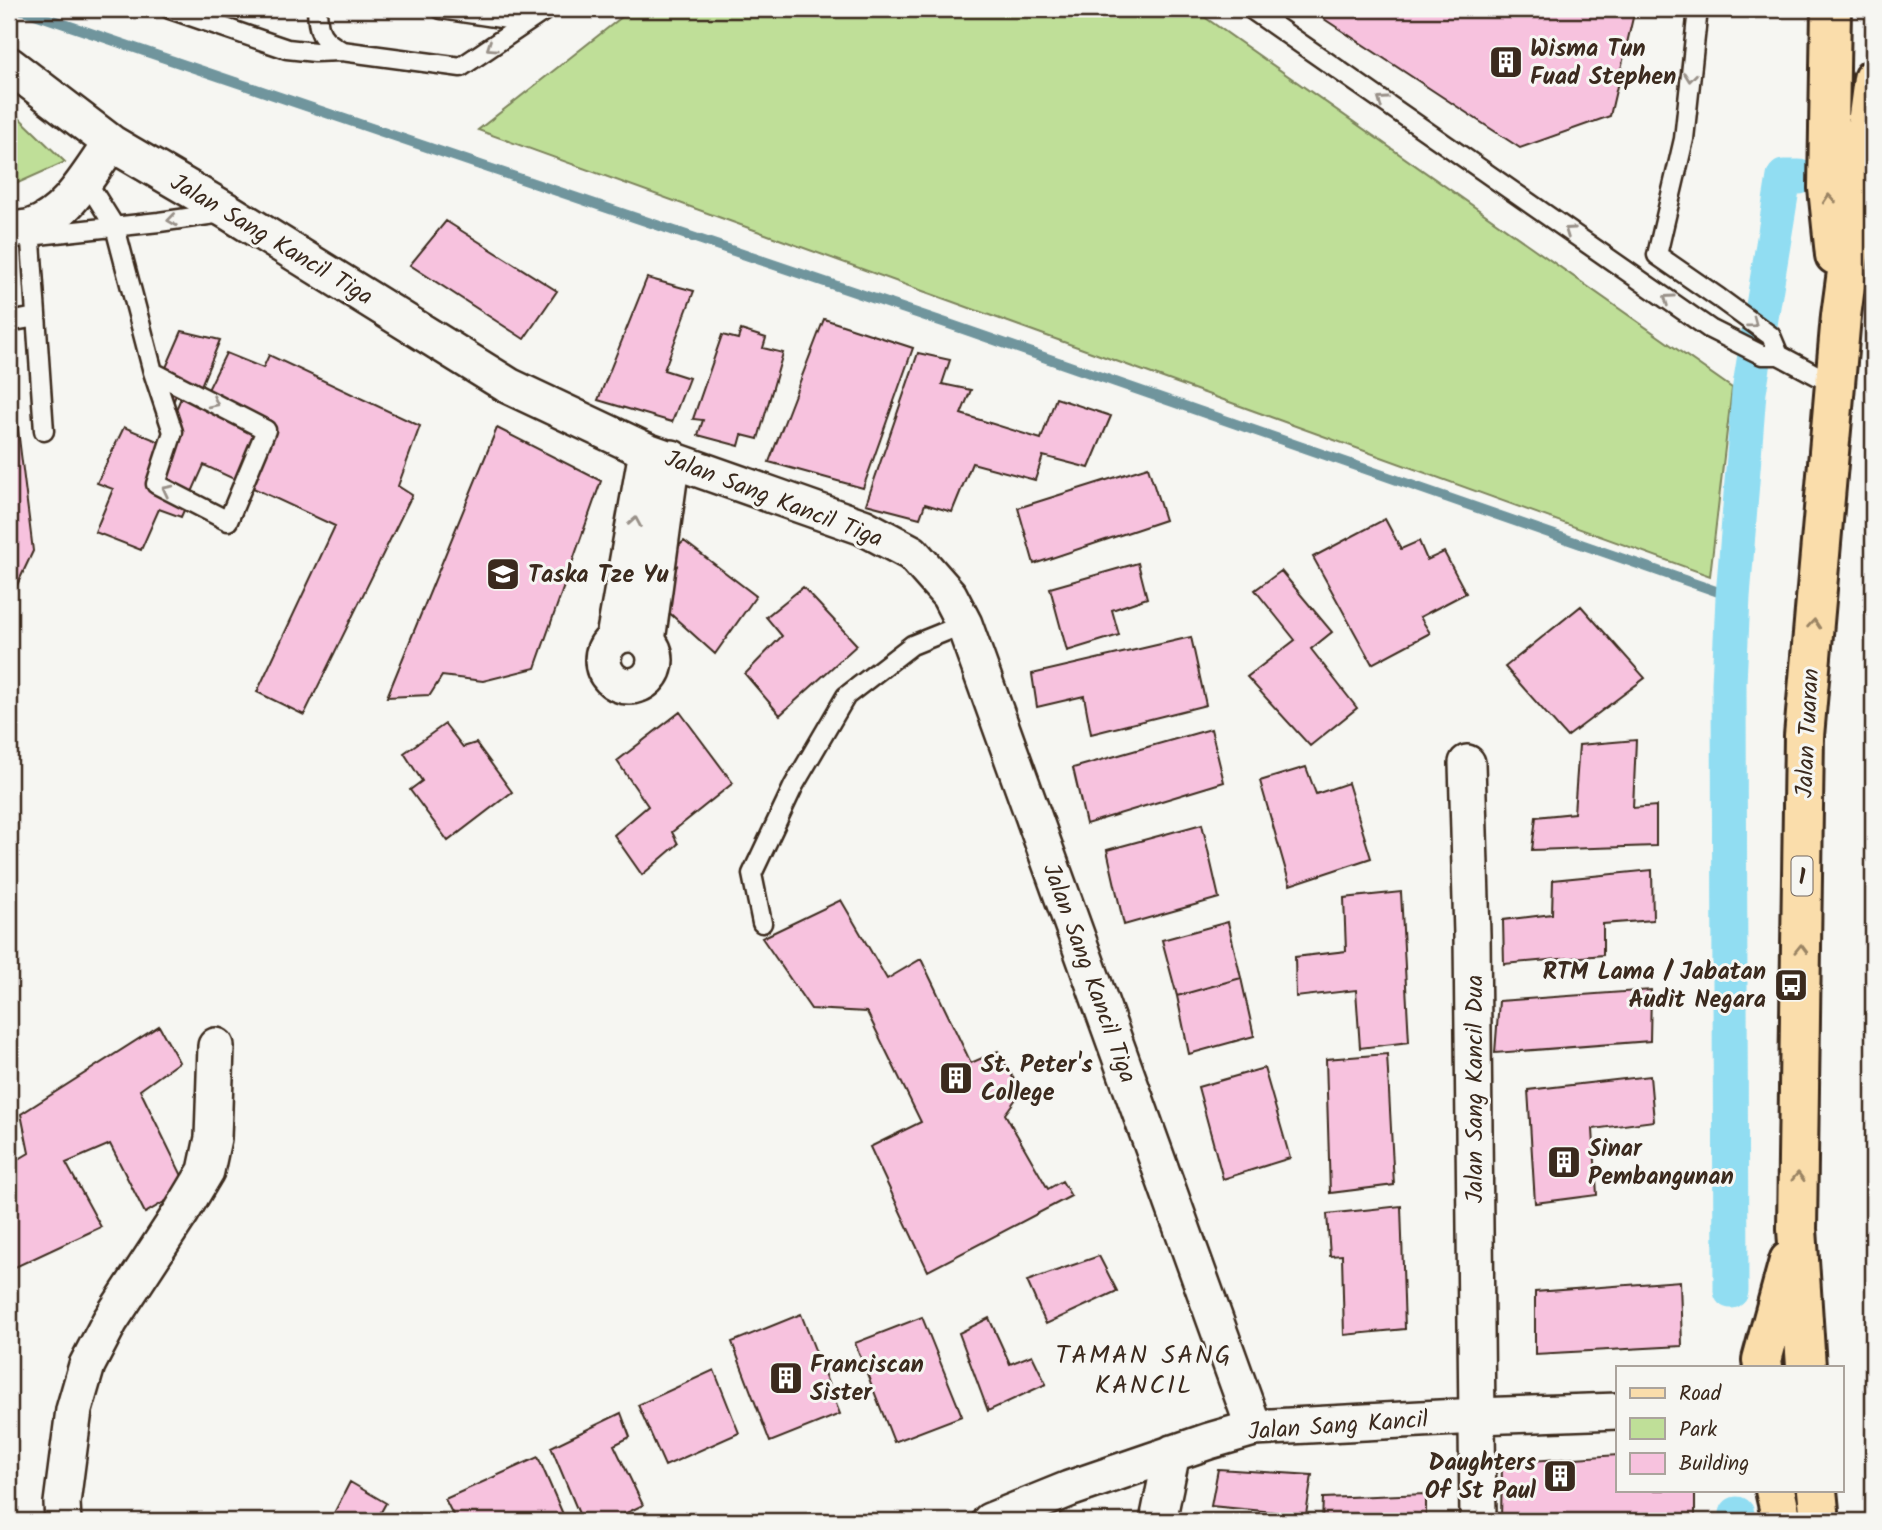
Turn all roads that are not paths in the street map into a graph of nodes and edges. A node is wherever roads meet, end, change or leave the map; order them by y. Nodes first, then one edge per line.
1 (170, 9) edge
2 (317, 9) edge
3 (441, 9) edge
4 (547, 9) edge
5 (1251, 9) edge
6 (1698, 9) edge
7 (1831, 9) edge
8 (527, 22) junction
9 (342, 51) junction
10 (9, 65) edge
11 (1872, 90) edge
12 (111, 143) junction
13 (85, 179) junction
14 (229, 212) junction
15 (115, 227) junction
16 (23, 231) edge
17 (1657, 255) junction
18 (1625, 271) junction
19 (1841, 316) junction
20 (36, 317) junction
21 (9, 322) edge
22 (1779, 355) junction
23 (153, 372) junction
24 (1835, 385) junction
25 (44, 430) dead end
26 (659, 455) junction
27 (964, 624) junction
28 (631, 639) dead end
29 (1466, 763) dead end
30 (762, 923) dead end
31 (216, 1046) dead end
32 (1797, 1229) junction
33 (1760, 1365) edge
34 (1806, 1366) edge
35 (1616, 1411) edge
36 (1477, 1416) junction
37 (1254, 1428) junction
38 (1172, 1453) junction
39 (1775, 1492) edge
40 (1817, 1492) edge
41 (63, 1521) edge
42 (990, 1521) edge
43 (1157, 1521) edge
44 (1478, 1521) edge
45 (1782, 1521) edge
46 (1820, 1521) edge

1 - 9 lane
2 - 9 lane
3 - 8 lane
4 - 8 lane
18 -> 5 lane
6 -> 17 lane
19 -> 7 main road
8 -> 9 lane
10 - 12 street, Jalan Sang Kancil Tiga
11 - 19 main road, Jalan Tuaran / 1
12 - 13 street
12 - 14 street, Jalan Sang Kancil Tiga
13 - 15 lane
13 - 16 street
14 -> 15 lane
14 - 26 street, Jalan Sang Kancil Tiga
15 - 16 lane
15 - 23 lane
16 - 20 lane
17 - 18 lane
17 -> 22 lane
22 -> 18 lane
19 - 24 main road, Jalan Tuaran / 1
20 - 21 lane
20 - 25 lane
22 - 24 lane
23 -> 23 lane
32 -> 24 main road, Jalan Tuaran / 1
26 - 27 street, Jalan Sang Kancil Tiga
26 - 28 street
27 - 30 lane
27 - 37 street, Jalan Sang Kancil Tiga
29 - 36 street, Jalan Sang Kancil Dua
31 - 41 street
32 - 33 main road
32 - 34 main road, Jalan Tuaran / 1
35 - 36 street, Jalan Sang Kancil
36 - 37 street, Jalan Sang Kancil
36 - 44 street, Jalan Sang Kancil Dua
37 - 38 street, Jalan Sang Kancil
38 - 42 street, Jalan Sang Kancil
38 - 43 street
39 - 45 main road
40 - 46 main road

